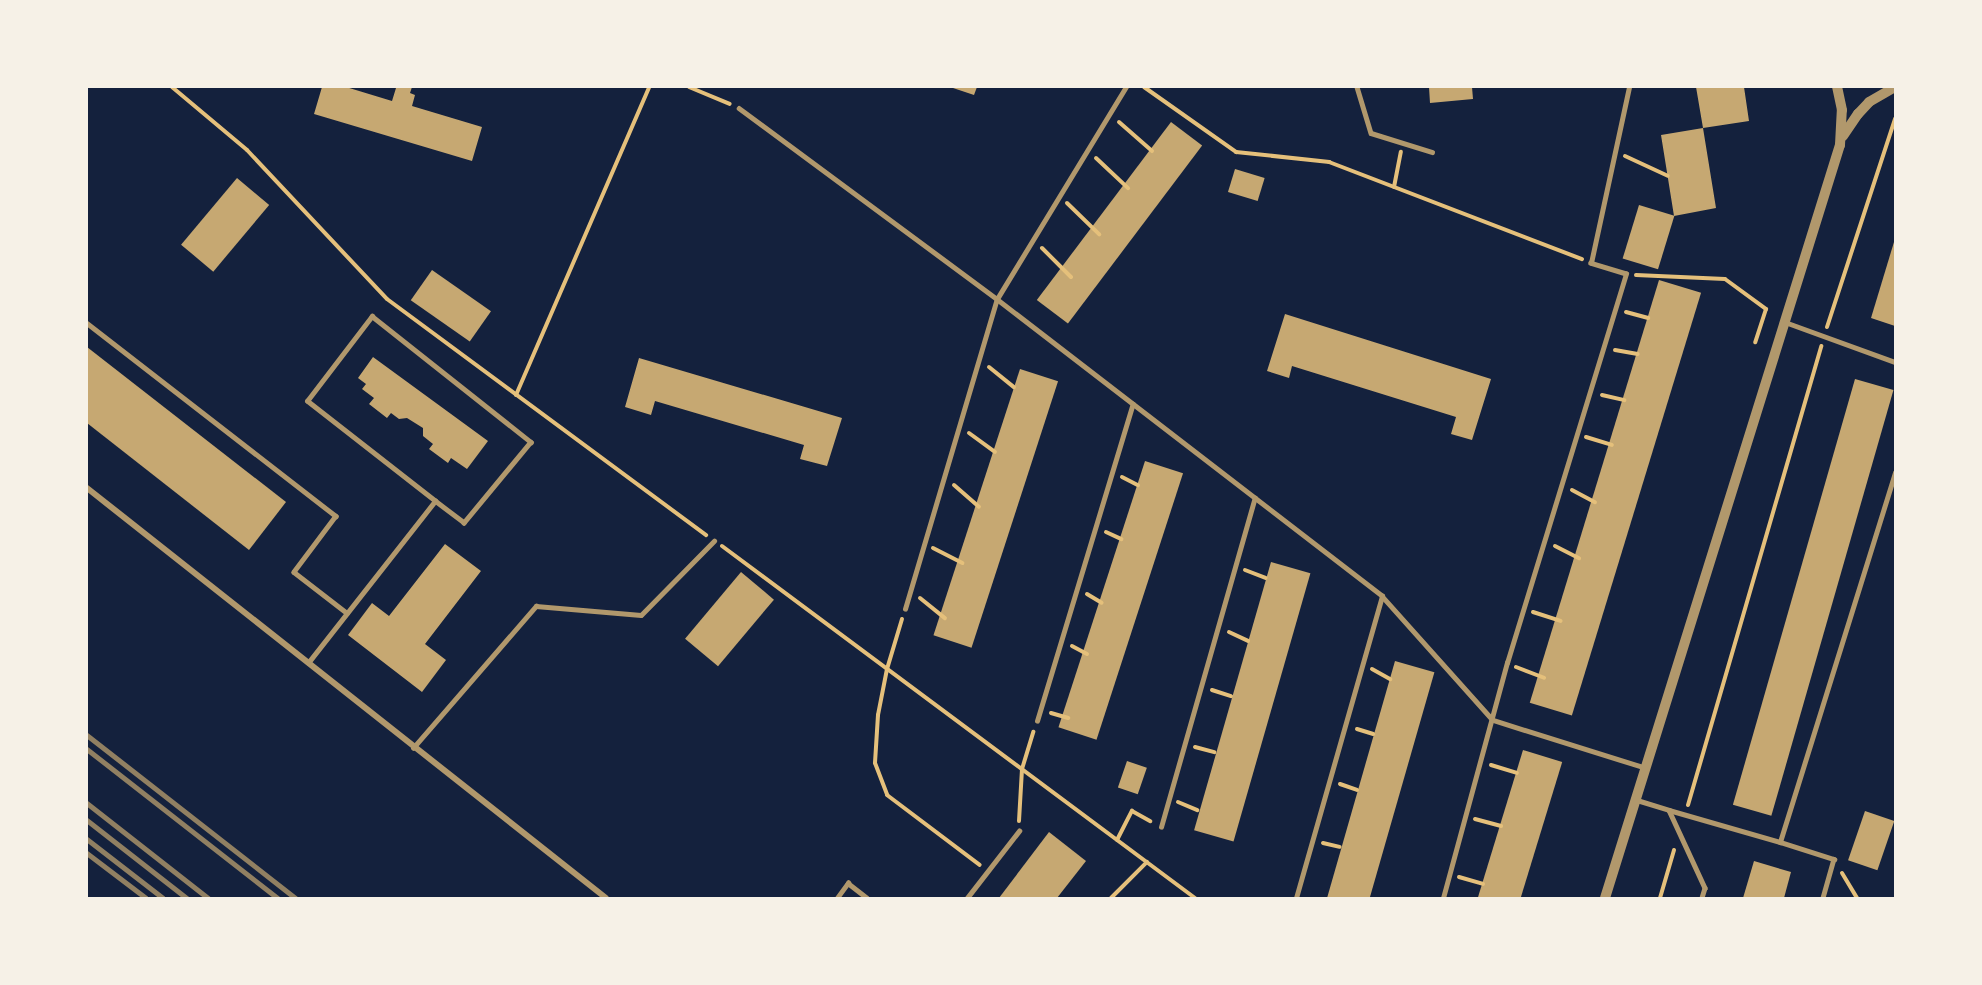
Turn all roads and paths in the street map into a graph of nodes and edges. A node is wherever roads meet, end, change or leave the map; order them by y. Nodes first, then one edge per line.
1 (172, 87) edge
2 (650, 87) edge
3 (689, 87) edge
4 (1126, 87) edge
5 (1144, 87) edge
6 (1357, 87) edge
7 (1629, 87) edge
8 (1837, 87) edge
9 (1895, 87) edge
10 (739, 108) joint
11 (1110, 115) junction
12 (1895, 118) edge
13 (1403, 143) junction
14 (1840, 145) junction
15 (247, 150) dead end
16 (1088, 151) junction
17 (1152, 152) dead end
18 (1432, 152) dead end
19 (1615, 152) junction
20 (1668, 176) dead end
21 (1394, 187) junction
22 (1128, 188) dead end
23 (1060, 196) junction
24 (1099, 234) dead end
25 (1034, 239) junction
26 (1591, 263) junction
27 (1626, 274) junction
28 (1071, 277) dead end
29 (997, 299) junction
30 (1615, 310) junction
31 (1648, 318) dead end
32 (1784, 322) junction
33 (87, 323) edge
34 (1824, 336) junction
35 (1755, 342) dead end
36 (1604, 348) junction
37 (1638, 354) dead end
38 (979, 360) junction
39 (1895, 362) edge
40 (1014, 387) dead end
41 (1590, 392) junction
42 (516, 395) dead end
43 (1624, 400) dead end
44 (1133, 404) junction
45 (959, 426) junction
46 (1577, 435) junction
47 (1612, 445) dead end
48 (995, 452) dead end
49 (1895, 473) edge
50 (944, 476) junction
51 (1561, 486) junction
52 (87, 488) edge
53 (1256, 498) junction
54 (435, 501) junction
55 (1595, 502) dead end
56 (978, 507) dead end
57 (1545, 540) junction
58 (714, 541) dead end
59 (924, 544) junction
60 (1579, 558) dead end
61 (962, 563) dead end
62 (1236, 566) junction
63 (1266, 578) dead end
64 (910, 590) junction
65 (1382, 597) junction
66 (905, 609) joint
67 (1524, 609) junction
68 (347, 613) junction
69 (945, 618) dead end
70 (1561, 621) dead end
71 (1218, 628) junction
72 (1248, 641) dead end
73 (308, 663) junction
74 (1507, 663) junction
75 (1363, 664) junction
76 (1544, 678) dead end
77 (1390, 679) dead end
78 (1201, 687) junction
79 (1231, 696) dead end
80 (1493, 720) junction
81 (1037, 721) joint
82 (1346, 725) junction
83 (1373, 734) dead end
84 (1185, 744) junction
85 (413, 748) junction
86 (1214, 752) dead end
87 (1481, 763) junction
88 (1646, 768) junction
89 (1517, 773) dead end
90 (1169, 798) junction
91 (1636, 800) junction
92 (1197, 810) dead end
93 (1669, 810) junction
94 (1685, 815) junction
95 (1466, 817) junction
96 (1500, 826) dead end
97 (1161, 827) joint
98 (1018, 831) joint
99 (1680, 833) junction
100 (1117, 840) dead end
101 (1780, 842) junction
102 (1834, 859) junction
103 (1147, 862) dead end
104 (988, 870) junction
105 (1450, 875) junction
106 (1483, 884) dead end
107 (606, 898) edge
108 (837, 898) edge
109 (867, 898) edge
110 (967, 898) edge
111 (1111, 898) edge
112 (1296, 898) edge
113 (1443, 898) edge
114 (1605, 898) edge
115 (1660, 898) edge
116 (1702, 898) edge
117 (1823, 898) edge
118 (1857, 898) edge

1 - 15 path
2 - 42 path
3 - 10 path
4 - 11 lane
5 - 21 path
6 - 13 lane
7 - 19 lane
8 - 14 street
9 - 14 street
10 - 29 lane
11 - 16 lane
11 - 17 path
12 - 34 path
13 - 18 lane
13 - 21 path
14 - 32 street
16 - 22 path
16 - 23 lane
19 - 20 path
19 - 26 lane
21 - 26 path
23 - 24 path
23 - 25 lane
25 - 28 path
25 - 29 lane
26 - 27 lane
27 - 30 lane
27 - 35 path
29 - 38 lane
29 - 44 lane
30 - 31 path
30 - 36 lane
32 - 34 lane
32 - 88 street
33 - 68 lane
34 - 39 lane
34 - 94 path
36 - 37 path
36 - 41 lane
38 - 40 path
38 - 45 lane
41 - 43 path
41 - 46 lane
44 - 53 lane
44 - 81 lane
45 - 48 path
45 - 50 lane
46 - 47 path
46 - 51 lane
49 - 101 lane
50 - 56 path
50 - 59 lane
51 - 55 path
51 - 57 lane
52 - 73 street
53 - 62 lane
53 - 65 lane
54 - 54 lane
54 - 68 lane
57 - 60 path
57 - 67 lane
58 - 85 lane
59 - 61 path
59 - 64 lane
62 - 63 path
62 - 71 lane
64 - 66 lane
64 - 69 path
65 - 75 lane
65 - 80 lane
66 - 104 path
67 - 70 path
67 - 74 lane
68 - 73 lane
71 - 72 path
71 - 78 lane
73 - 85 street
74 - 76 path
74 - 80 lane
75 - 77 path
75 - 82 lane
78 - 79 path
78 - 84 lane
80 - 87 lane
80 - 88 lane
81 - 98 path
82 - 83 path
82 - 112 lane
84 - 86 path
84 - 90 lane
85 - 107 street
87 - 89 path
87 - 95 lane
88 - 91 street
90 - 92 path
90 - 97 lane
91 - 93 lane
91 - 114 street
93 - 94 lane
93 - 99 lane
94 - 101 lane
95 - 96 path
95 - 105 lane
97 - 100 path
98 - 104 lane
99 - 115 path
99 - 116 lane
101 - 102 lane
102 - 117 lane
102 - 118 path
103 - 111 path
104 - 110 lane
105 - 106 path
105 - 113 lane
108 - 109 lane

